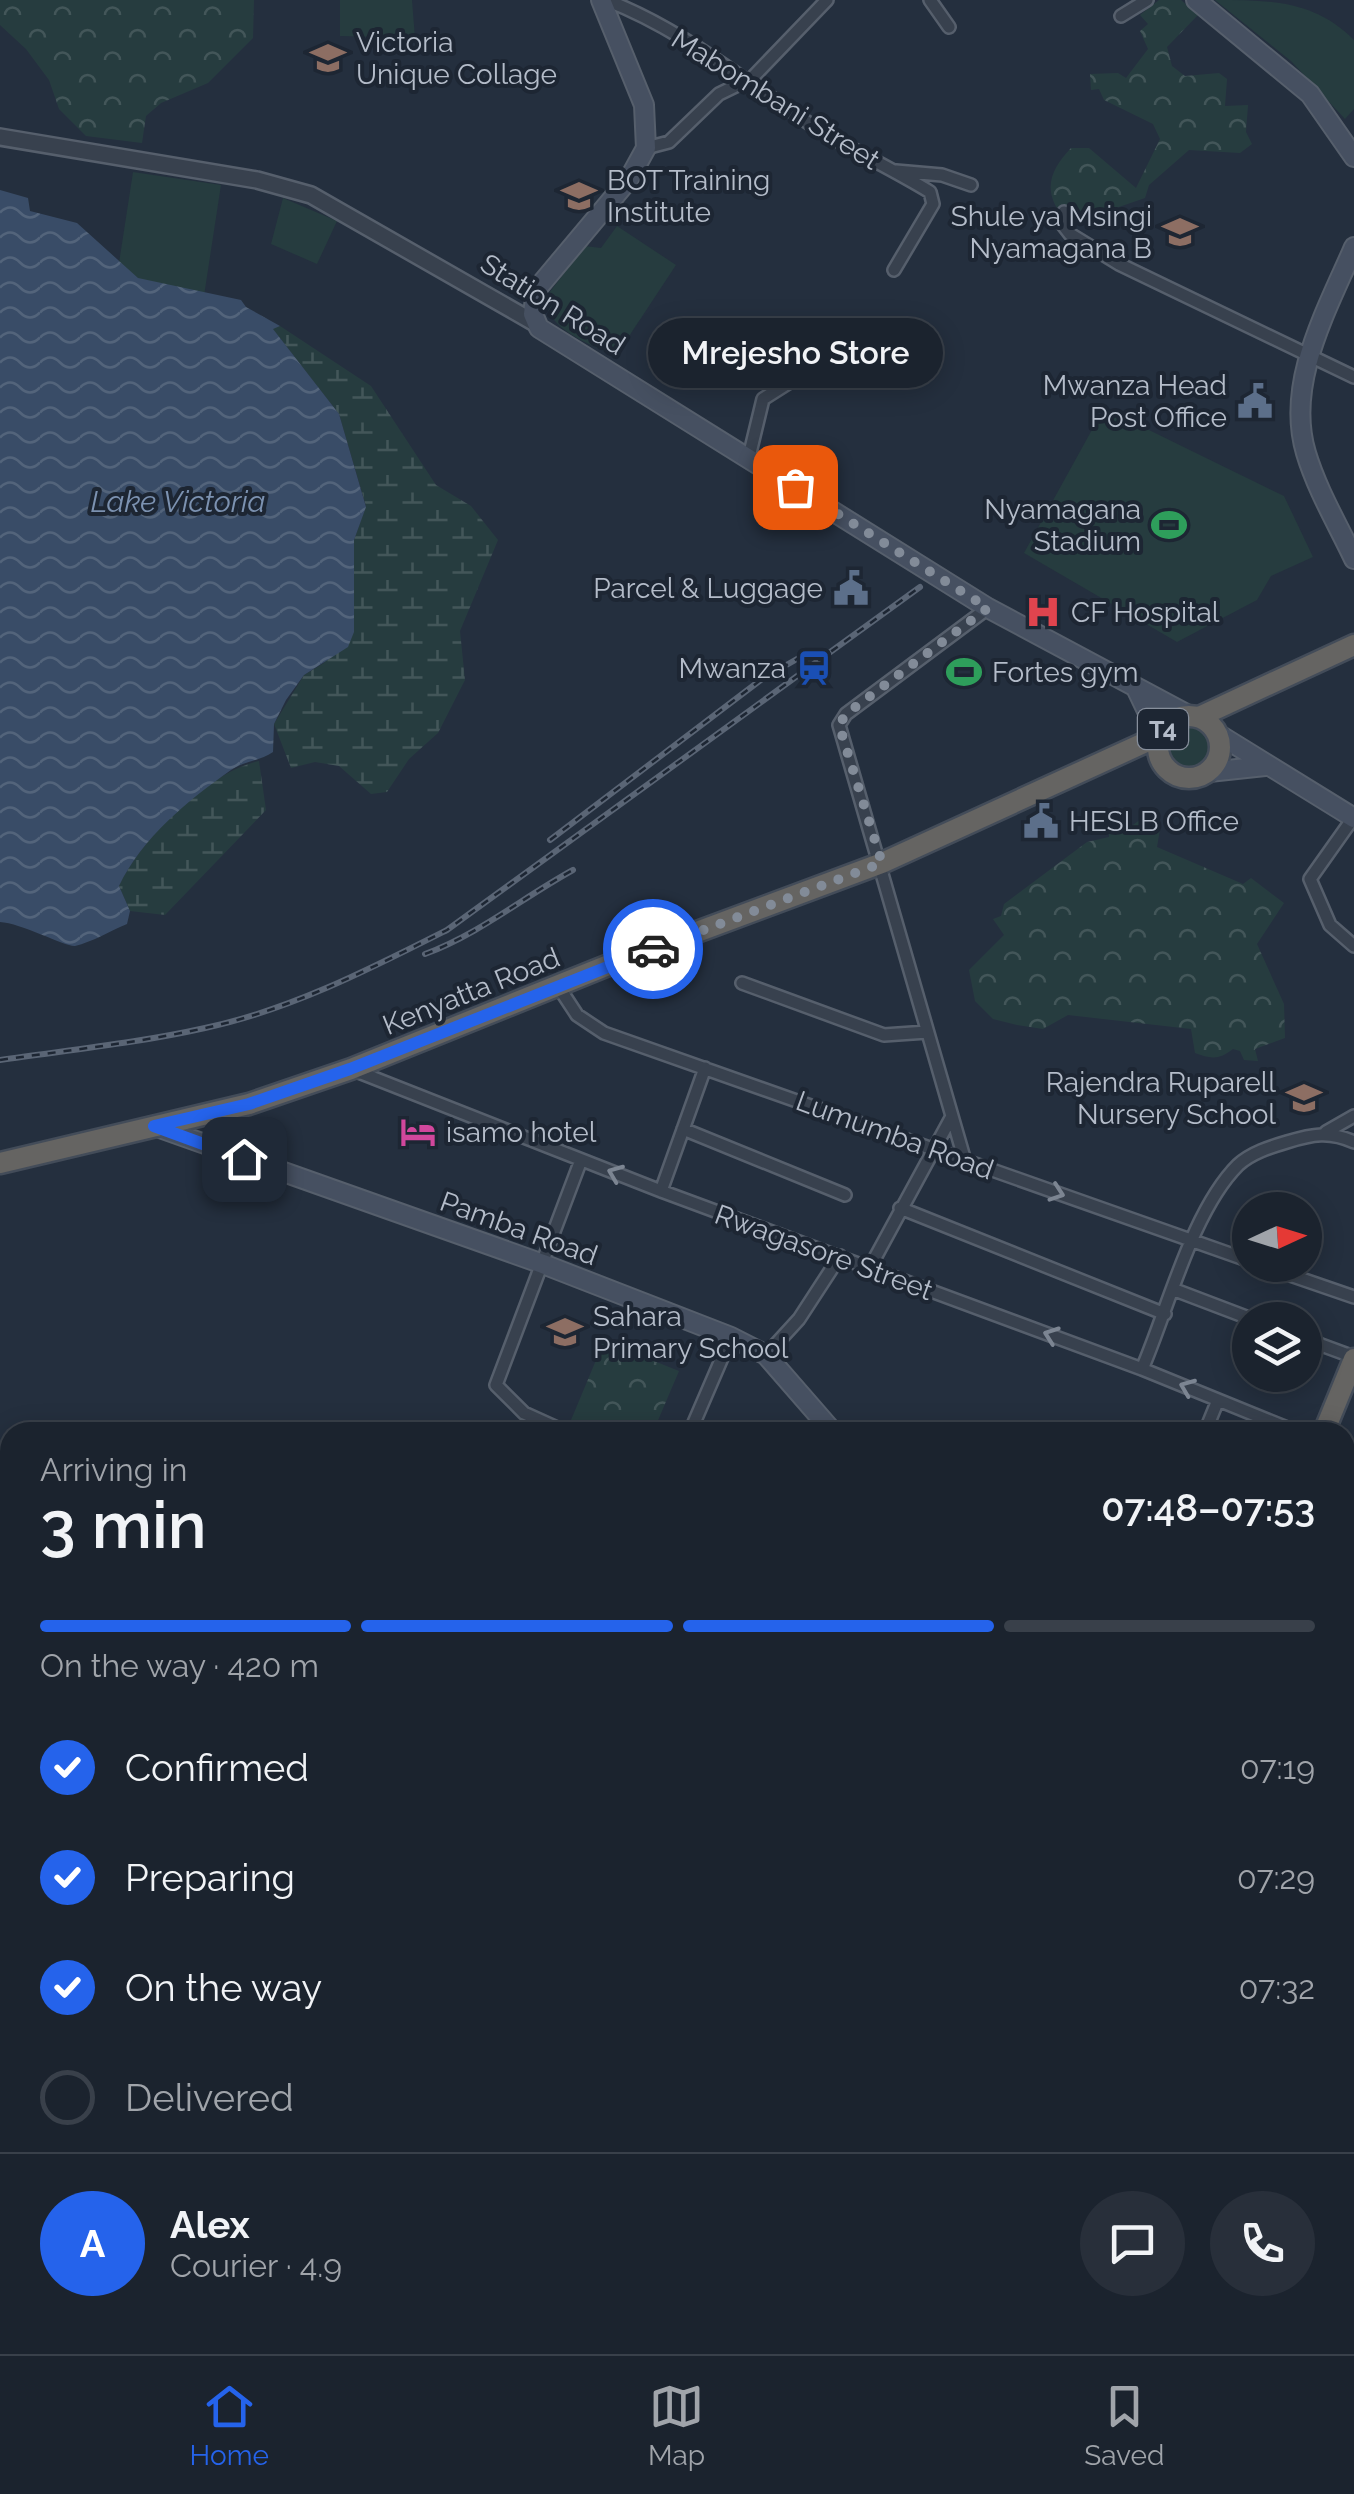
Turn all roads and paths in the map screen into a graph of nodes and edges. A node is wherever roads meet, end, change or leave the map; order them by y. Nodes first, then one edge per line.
1 (604, 0) edge
2 (827, 0) edge
3 (930, 0) edge
4 (1147, 0) edge
5 (1196, 0) edge
6 (1120, 16) dead end
7 (948, 28) dead end
8 (748, 80) junction
9 (0, 137) edge
10 (646, 148) junction
11 (1354, 157) edge
12 (918, 178) junction
13 (971, 185) dead end
14 (1064, 212) dead end
15 (1354, 247) edge
16 (894, 270) dead end
17 (535, 322) junction
18 (1310, 355) junction
19 (1354, 377) edge
20 (793, 380) dead end
21 (748, 460) junction
22 (1354, 559) edge
23 (988, 608) junction
24 (1354, 645) edge
25 (1266, 688) junction
26 (1137, 690) junction
27 (1195, 716) junction
28 (1159, 736) junction
29 (1221, 741) junction
30 (1113, 756) junction
31 (1164, 766) junction
32 (1265, 766) junction
33 (1208, 772) junction
34 (1354, 818) edge
35 (882, 863) junction
36 (1354, 946) edge
37 (742, 983) dead end
38 (558, 986) junction
39 (927, 1032) junction
40 (705, 1068) junction
41 (350, 1069) junction
42 (1354, 1116) edge
43 (951, 1118) junction
44 (154, 1126) junction
45 (683, 1130) junction
46 (1326, 1132) junction
47 (1354, 1142) edge
48 (934, 1149) junction
49 (581, 1160) junction
50 (965, 1161) junction
51 (0, 1163) edge
52 (660, 1192) junction
53 (845, 1195) dead end
54 (900, 1208) junction
55 (1194, 1241) junction
56 (1232, 1255) edge
57 (840, 1256) junction
58 (542, 1264) junction
59 (869, 1269) junction
60 (1309, 1282) edge
61 (1175, 1290) junction
62 (1354, 1298) edge
63 (1232, 1312) edge
64 (1165, 1314) junction
65 (731, 1337) junction
66 (1322, 1346) edge
67 (766, 1354) junction
68 (1354, 1358) edge
69 (1142, 1369) junction
70 (1218, 1400) junction
71 (541, 1422) edge
72 (694, 1422) edge
73 (824, 1422) edge
74 (1209, 1422) edge
75 (1272, 1422) edge
76 (1328, 1422) edge

1 - 8 street, Mabombani Street
1 - 10 main road
2 - 8 street
3 - 7 street
4 - 6 street
5 - 11 main road
8 - 10 street
8 - 12 street, Mabombani Street
9 - 17 street, Station Road
10 - 17 main road
12 - 13 street, Mabombani Street
12 - 16 street, Mabombani Street
14 - 18 street
15 - 18 main road
17 - 21 main road, Station Road
18 - 19 street
18 - 22 main road
20 - 21 street
21 - 23 main road, Station Road
23 - 26 main road, Station Road
23 - 35 street
24 - 25 highway, T4
25 - 27 highway, T4
25 - 29 highway, T4
26 - 27 main road, Station Road
26 - 28 main road
27 - 28 highway, T4
27 - 29 highway, T4
28 - 30 highway, Kenyatta Road / T4
28 - 31 highway, T4
29 - 32 main road
29 - 33 highway, T4
30 - 31 highway, T4
30 - 35 highway, Kenyatta Road / T4
31 - 33 highway, T4
32 - 33 main road
32 - 34 main road
34 - 36 street
35 - 38 highway, Kenyatta Road / T4
35 - 39 street
37 - 39 street
38 - 40 street, Lumumba Road
38 - 41 highway, Kenyatta Road / T4
39 - 43 street
40 - 45 street
40 - 48 street, Lumumba Road
41 - 44 highway, Kenyatta Road / T4
41 - 49 street, Rwagasore Street
42 - 46 street
43 - 48 street
43 - 50 street
44 - 51 highway, Kenyatta Road / T4
44 - 58 main road, Pamba Road
45 - 52 street
45 - 53 street
46 - 47 street
46 - 55 street
48 - 50 street, Lumumba Road
48 - 54 street
52 -> 49 street, Rwagasore Street
49 - 58 street
50 -> 55 street, Lumumba Road
52 - 57 street, Rwagasore Street
54 - 59 street
54 - 64 street
55 - 56 street, Lumumba Road
55 - 61 street
57 - 59 street, Rwagasore Street
57 - 67 street
58 - 65 main road, Pamba Road
58 - 71 street
69 -> 59 street, Rwagasore Street
60 - 62 street
61 - 63 street
61 - 64 street
64 - 69 street
65 - 67 main road, Pamba Road
65 - 72 street
66 - 68 street
67 - 73 main road, Pamba Road
68 - 76 highway
70 -> 69 street, Rwagasore Street
70 - 74 street
70 - 75 street, Rwagasore Street

